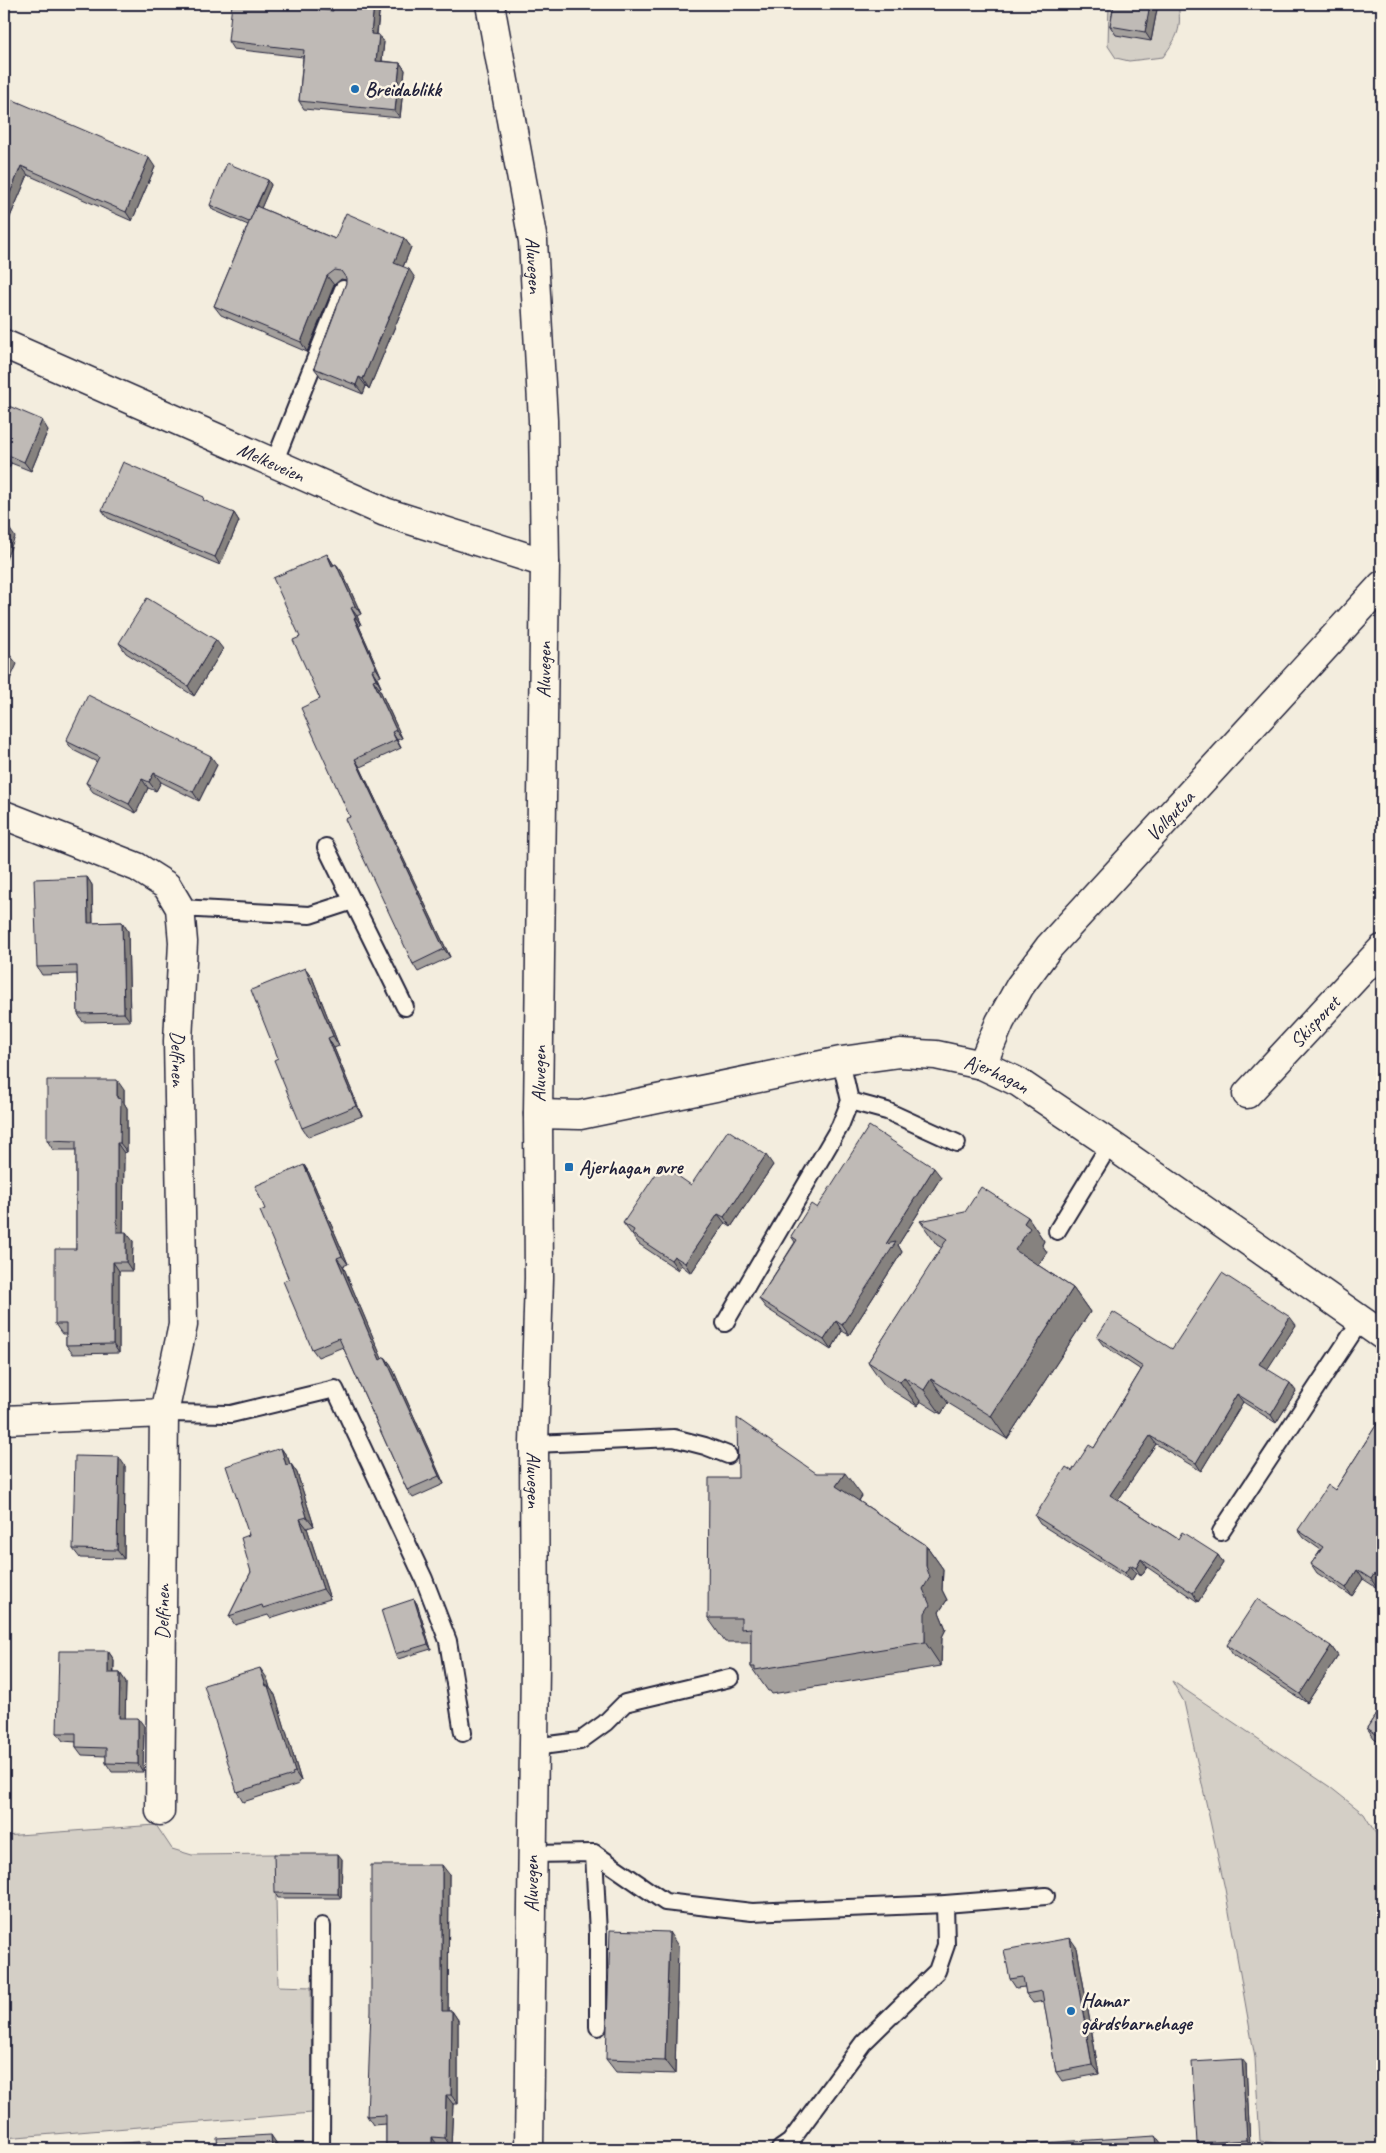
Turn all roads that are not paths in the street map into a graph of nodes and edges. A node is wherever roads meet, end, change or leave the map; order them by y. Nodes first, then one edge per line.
1 (490, 4) edge
2 (343, 289) edge
3 (4, 344) edge
4 (274, 463) junction
5 (545, 563) junction
6 (1381, 588) edge
7 (4, 815) edge
8 (326, 846) dead end
9 (353, 901) junction
10 (180, 908) junction
11 (1382, 949) edge
12 (405, 1007) dead end
13 (841, 1061) junction
14 (982, 1065) junction
15 (1247, 1094) dead end
16 (850, 1101) junction
17 (538, 1114) junction
18 (957, 1143) dead end
19 (1110, 1144) junction
20 (1057, 1231) dead end
21 (725, 1323) dead end
22 (1372, 1328) edge
23 (164, 1413) junction
24 (4, 1420) edge
25 (534, 1444) junction
26 (728, 1455) dead end
27 (1221, 1532) dead end
28 (730, 1678) dead end
29 (463, 1733) dead end
30 (534, 1747) junction
31 (160, 1812) dead end
32 (594, 1853) junction
33 (531, 1854) junction
34 (1046, 1896) dead end
35 (945, 1904) junction
36 (322, 1926) dead end
37 (598, 2026) dead end
38 (321, 2149) edge
39 (529, 2149) edge
40 (780, 2149) edge

1 - 5 street, Aluvegen
2 - 4 lane
3 - 4 street, Melkeveien
4 - 5 street, Melkeveien
5 - 17 street, Aluvegen
6 - 14 street, Vollgutua
7 - 10 street, Delfinen
8 - 9 lane
9 - 10 lane
9 - 12 lane
10 - 23 street, Delfinen
11 - 15 street, Skisporet
13 - 14 street, Ajerhagan
13 - 16 lane
13 - 17 street, Ajerhagan
14 - 19 street, Ajerhagan
16 - 18 lane
16 - 21 lane
17 - 25 street, Aluvegen
19 - 20 lane
19 - 22 street, Ajerhagan
22 - 27 lane
23 - 24 street
23 - 29 lane
23 - 31 street, Delfinen
25 - 26 lane
25 - 30 street, Aluvegen
28 - 30 lane
30 - 33 street, Aluvegen
32 - 33 lane
32 - 35 lane
32 - 37 lane
33 - 39 street, Aluvegen
34 - 35 lane
35 - 40 lane
36 - 38 lane

